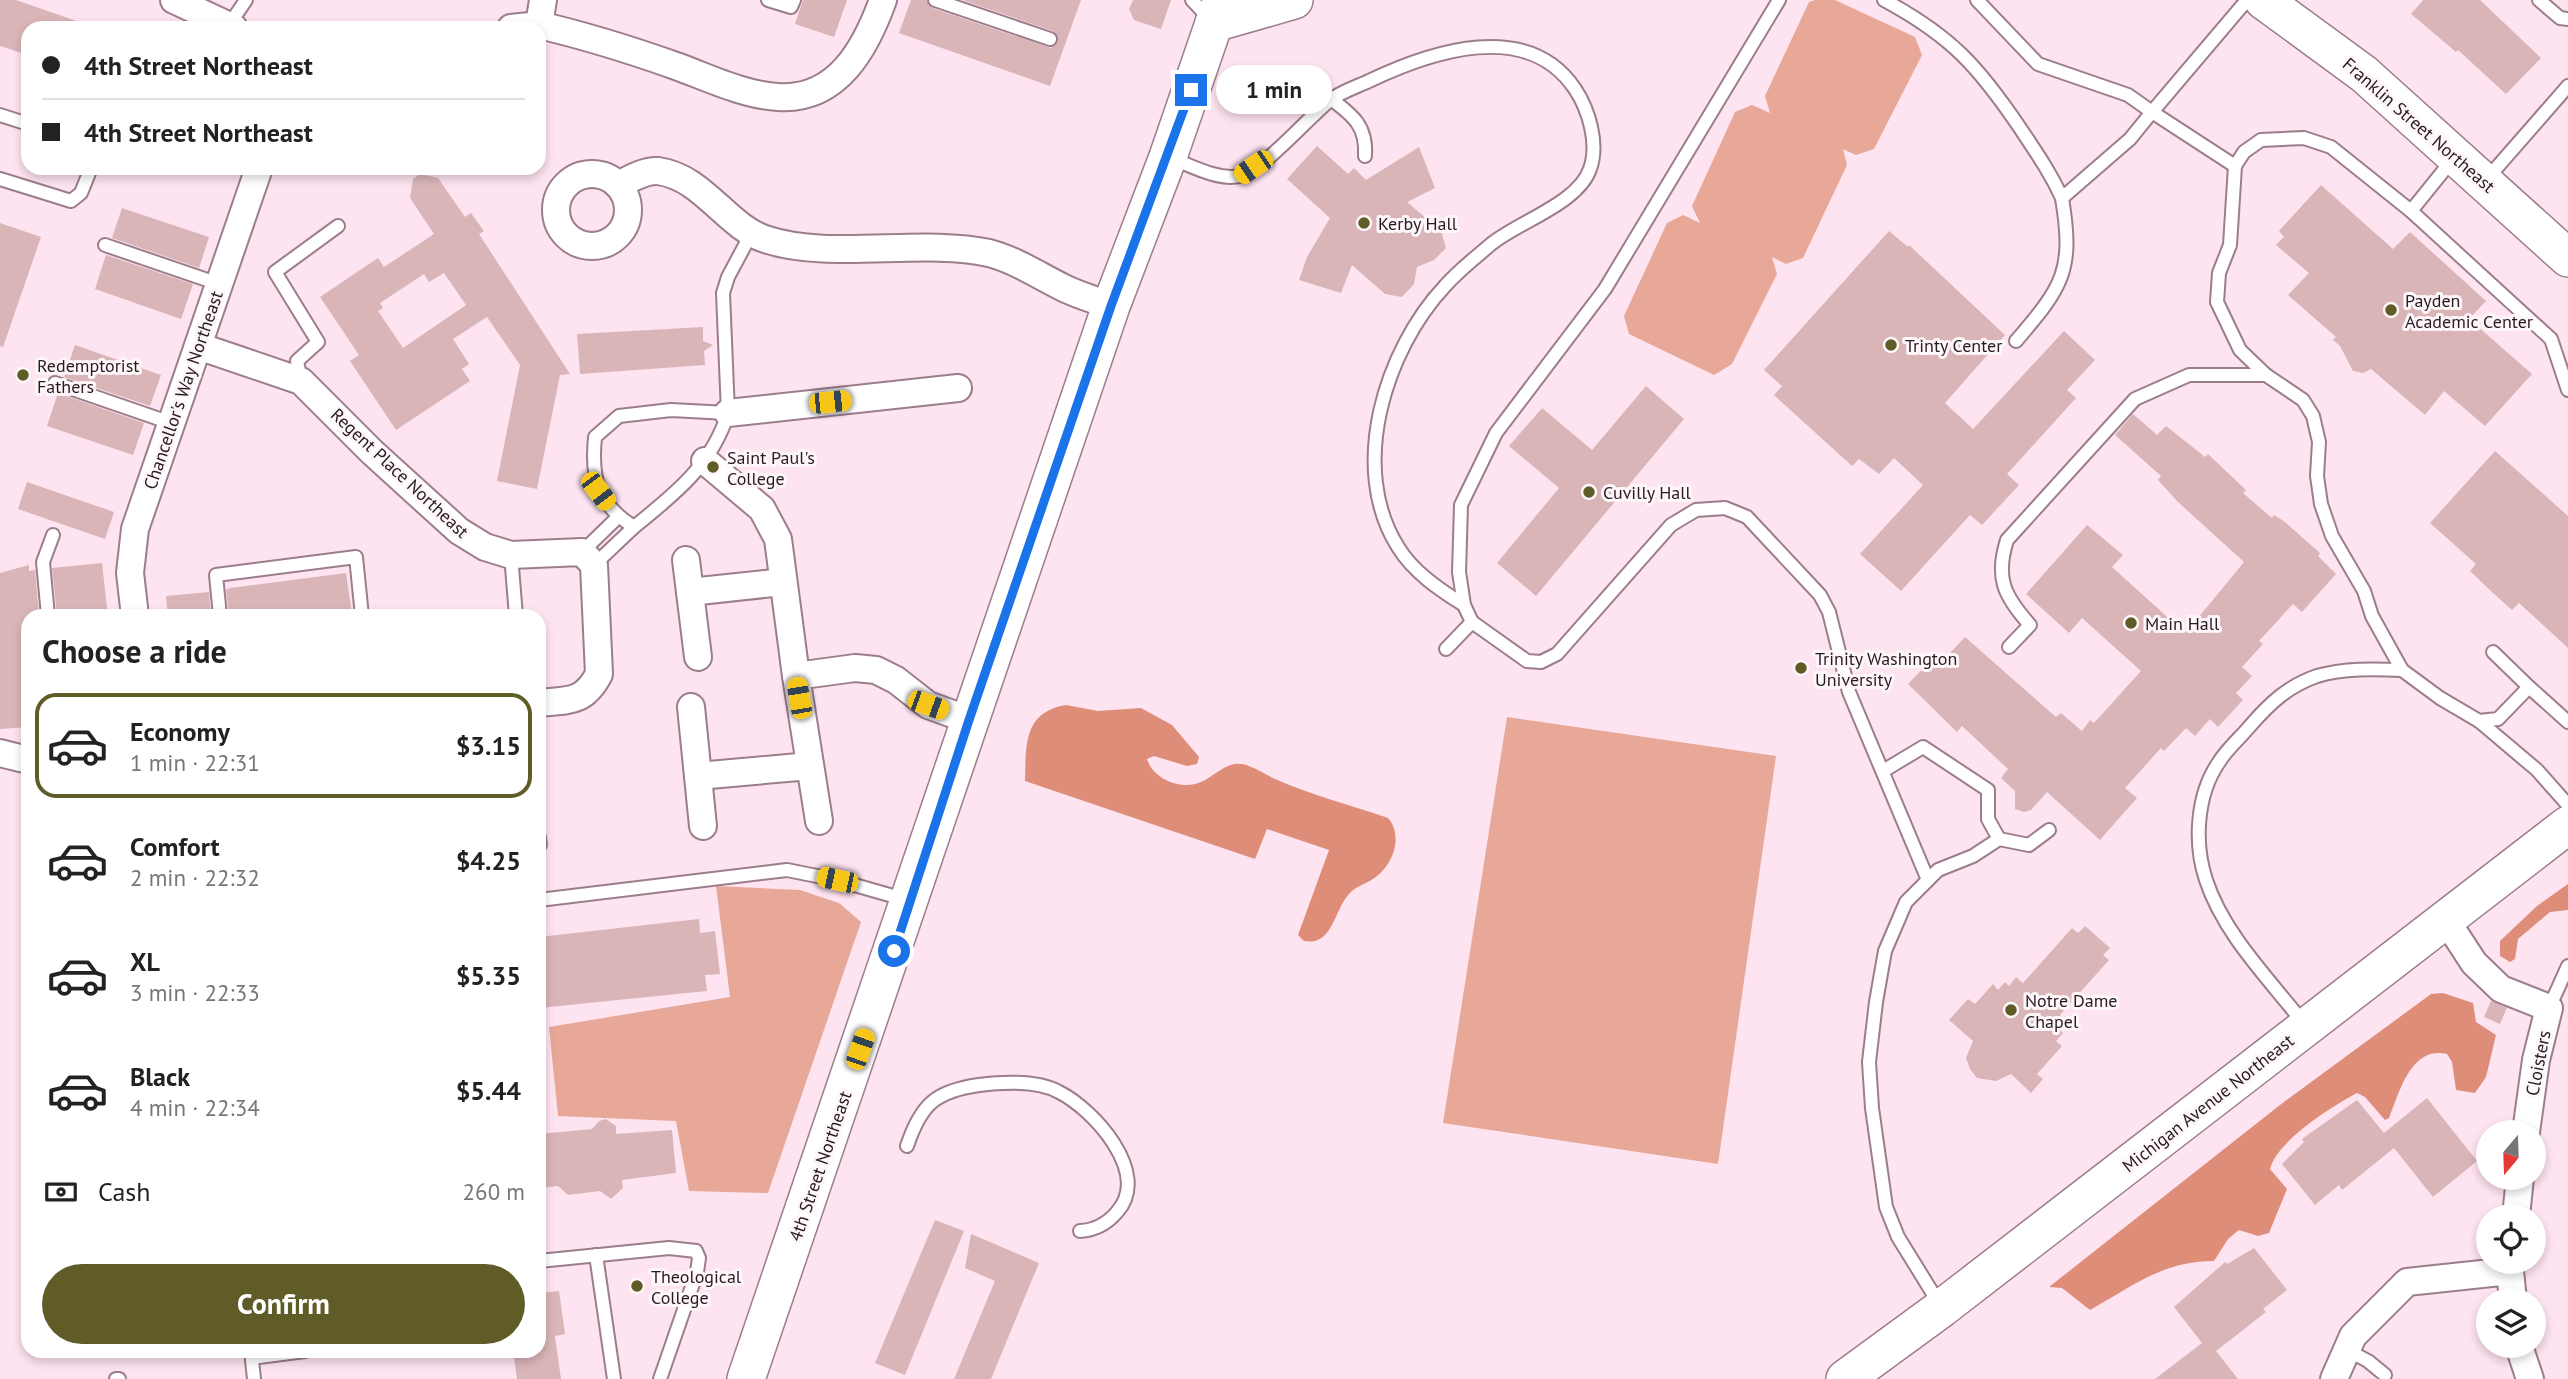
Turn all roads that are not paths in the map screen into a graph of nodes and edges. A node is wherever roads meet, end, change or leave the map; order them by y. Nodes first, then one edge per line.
1 (174, 0) edge
2 (246, 0) edge
3 (768, 0) edge
4 (794, 0) edge
5 (883, 0) edge
6 (935, 0) edge
7 (1294, 0) edge
8 (1779, 0) edge
9 (1884, 0) edge
10 (1977, 0) edge
11 (2247, 0) edge
12 (2263, 0) edge
13 (2539, 0) edge
14 (1209, 8) edge
15 (541, 13) edge
16 (2568, 19) edge
17 (219, 21) edge
18 (235, 21) edge
19 (525, 21) edge
20 (1050, 39) dead end
21 (2568, 86) edge
22 (1331, 99) junction
23 (2152, 112) junction
24 (0, 115) edge
25 (21, 122) edge
26 (1365, 156) dead end
27 (2456, 156) junction
28 (1168, 157) junction
29 (2235, 166) junction
30 (87, 175) edge
31 (257, 175) edge
32 (0, 179) edge
33 (2485, 182) junction
34 (618, 185) dead end
35 (2062, 198) junction
36 (2411, 211) junction
37 (338, 226) dead end
38 (751, 234) junction
39 (104, 245) dead end
40 (2568, 258) edge
41 (219, 284) junction
42 (1111, 306) junction
43 (2016, 341) dead end
44 (198, 346) junction
45 (2266, 375) junction
46 (302, 381) junction
47 (55, 383) dead end
48 (958, 388) dead end
49 (2568, 390) edge
50 (727, 413) junction
51 (171, 423) junction
52 (705, 461) junction
53 (618, 517) junction
54 (634, 527) junction
55 (53, 535) dead end
56 (511, 555) junction
57 (588, 558) junction
58 (686, 560) dead end
59 (783, 582) junction
60 (690, 592) junction
61 (1464, 605) junction
62 (47, 609) edge
63 (134, 609) edge
64 (219, 609) edge
65 (361, 609) edge
66 (515, 609) edge
67 (1472, 622) junction
68 (2009, 647) dead end
69 (1446, 649) dead end
70 (2493, 652) dead end
71 (698, 657) dead end
72 (2402, 670) junction
73 (796, 676) junction
74 (2529, 687) junction
75 (546, 702) edge
76 (691, 707) dead end
77 (969, 720) junction
78 (2479, 721) junction
79 (2568, 722) edge
80 (0, 752) edge
81 (21, 758) edge
82 (810, 766) junction
83 (1883, 771) junction
84 (698, 776) junction
85 (2568, 806) edge
86 (819, 821) dead end
87 (2568, 825) edge
88 (704, 826) dead end
89 (2049, 830) dead end
90 (1999, 839) junction
91 (1928, 880) junction
92 (546, 899) edge
93 (911, 902) junction
94 (2446, 920) junction
95 (2568, 966) edge
96 (2549, 1008) junction
97 (2307, 1027) junction
98 (2528, 1120) edge
99 (907, 1146) dead end
100 (1080, 1231) dead end
101 (596, 1255) junction
102 (546, 1260) edge
103 (2476, 1271) edge
104 (1942, 1308) junction
105 (2347, 1350) junction
106 (251, 1358) edge
107 (2523, 1358) edge
108 (2385, 1375) dead end
109 (254, 1379) edge
110 (614, 1379) edge
111 (660, 1379) edge
112 (746, 1379) edge
113 (1845, 1379) edge
114 (2334, 1379) edge
115 (2530, 1379) edge

1 - 17 street
2 - 18 lane
3 - 4 lane
5 - 15 street
6 - 20 lane
7 - 14 street
8 - 61 lane
9 - 35 lane
10 - 23 lane
11 - 23 lane
12 - 27 street, Franklin Street Northeast
13 - 16 lane
14 - 28 street, 4th Street Northeast
15 - 19 street
21 - 33 lane
22 - 26 lane
22 - 28 lane
22 - 61 lane
23 - 29 lane
23 - 35 lane
24 - 25 lane
27 - 33 street, Franklin Street Northeast
27 - 36 lane
28 - 42 street, 4th Street Northeast
29 - 36 lane
29 - 45 lane
30 - 32 lane
31 - 41 street, Chancellor's Way Northeast
33 - 40 street, Franklin Street Northeast
34 - 38 street
35 - 43 lane
36 - 49 lane
37 - 46 lane
38 - 42 street
38 - 50 lane
39 - 41 lane
41 - 44 street, Chancellor's Way Northeast
42 - 77 street, 4th Street Northeast
44 - 46 street, Regent Place Northeast
44 - 51 street, Chancellor's Way Northeast
45 - 68 lane
45 - 72 lane
46 - 56 street, Regent Place Northeast
47 - 51 lane
48 - 50 street
50 - 52 lane
50 - 53 lane
51 - 63 street, Chancellor's Way Northeast
52 - 54 lane
52 - 59 street
53 - 54 lane
53 - 57 lane
54 - 57 lane
55 - 62 lane
56 - 57 street, Regent Place Northeast
56 - 66 lane
57 - 75 street
58 - 60 street
59 - 60 street
59 - 73 street
60 - 71 street
61 - 67 lane
64 - 65 lane
67 - 69 lane
67 - 83 lane
70 - 74 lane
72 - 78 lane
72 - 97 lane
73 - 77 street
73 - 82 street
74 - 78 lane
74 - 79 lane
76 - 84 street
77 - 93 street, 4th Street Northeast
78 - 85 lane
80 - 81 street
82 - 84 street
82 - 86 street
83 - 90 lane
83 - 91 lane
84 - 88 street
87 - 94 street, Michigan Avenue Northeast
89 - 90 lane
90 - 91 lane
91 - 104 lane
92 - 93 lane
93 - 112 street, 4th Street Northeast
94 - 96 street, Cloisters
94 - 97 street, Michigan Avenue Northeast
95 - 96 lane
96 - 98 street, Cloisters
97 - 104 street, Michigan Avenue Northeast
99 - 100 lane
101 - 102 lane
101 - 110 lane
101 - 111 lane
103 - 105 street
104 - 113 street, Michigan Avenue Northeast
105 - 108 lane
105 - 114 street
106 - 109 lane
107 - 115 street

